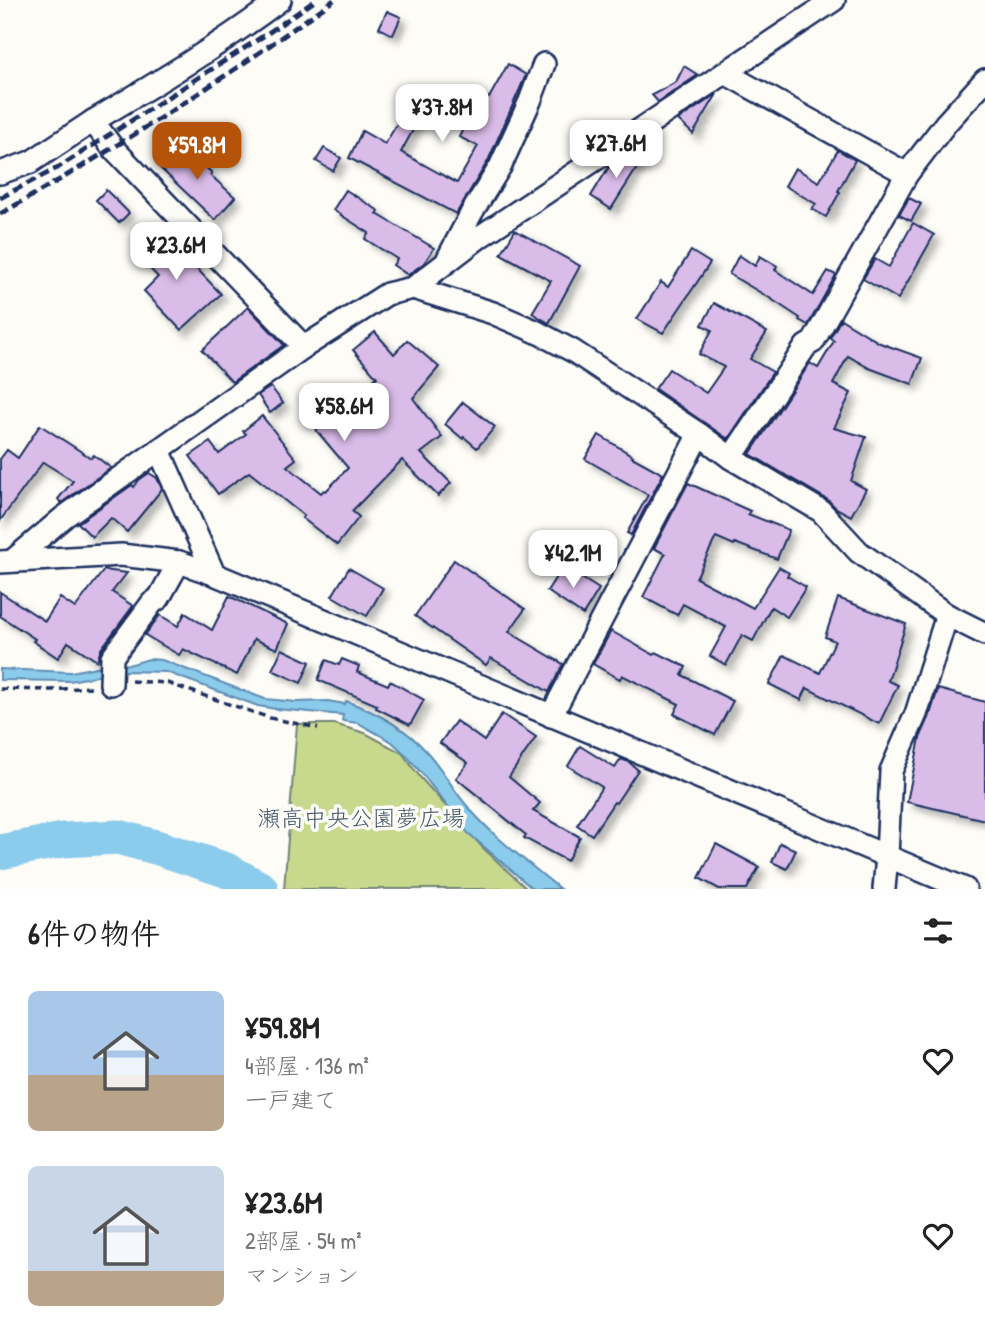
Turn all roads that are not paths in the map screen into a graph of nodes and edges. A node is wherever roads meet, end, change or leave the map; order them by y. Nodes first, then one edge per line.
1 (280, 0) edge
2 (834, 0) edge
3 (544, 64) dead end
4 (725, 73) junction
5 (985, 80) edge
6 (93, 121) junction
7 (0, 173) edge
8 (907, 174) junction
9 (446, 263) junction
10 (413, 288) junction
11 (304, 347) junction
12 (699, 434) junction
13 (159, 450) junction
14 (731, 458) junction
15 (6, 562) edge
16 (179, 562) junction
17 (215, 573) junction
18 (947, 615) junction
19 (985, 634) edge
20 (111, 684) road end
21 (551, 716) junction
22 (887, 856) junction
23 (884, 889) edge
24 (965, 889) edge

1 - 6 street
2 - 4 street
3 - 9 street
4 - 8 street
4 - 9 street
5 - 8 street
6 - 7 street
6 - 11 street
8 - 14 street
9 - 10 street
10 - 11 street
10 - 12 street
11 - 13 street
12 - 14 street
12 - 21 street
13 - 15 street
13 - 17 street
14 - 18 street
15 - 16 street
16 - 17 street
16 - 20 street
17 - 21 street
18 - 19 street
18 - 22 street
21 - 22 street
22 - 23 street
22 - 24 street

